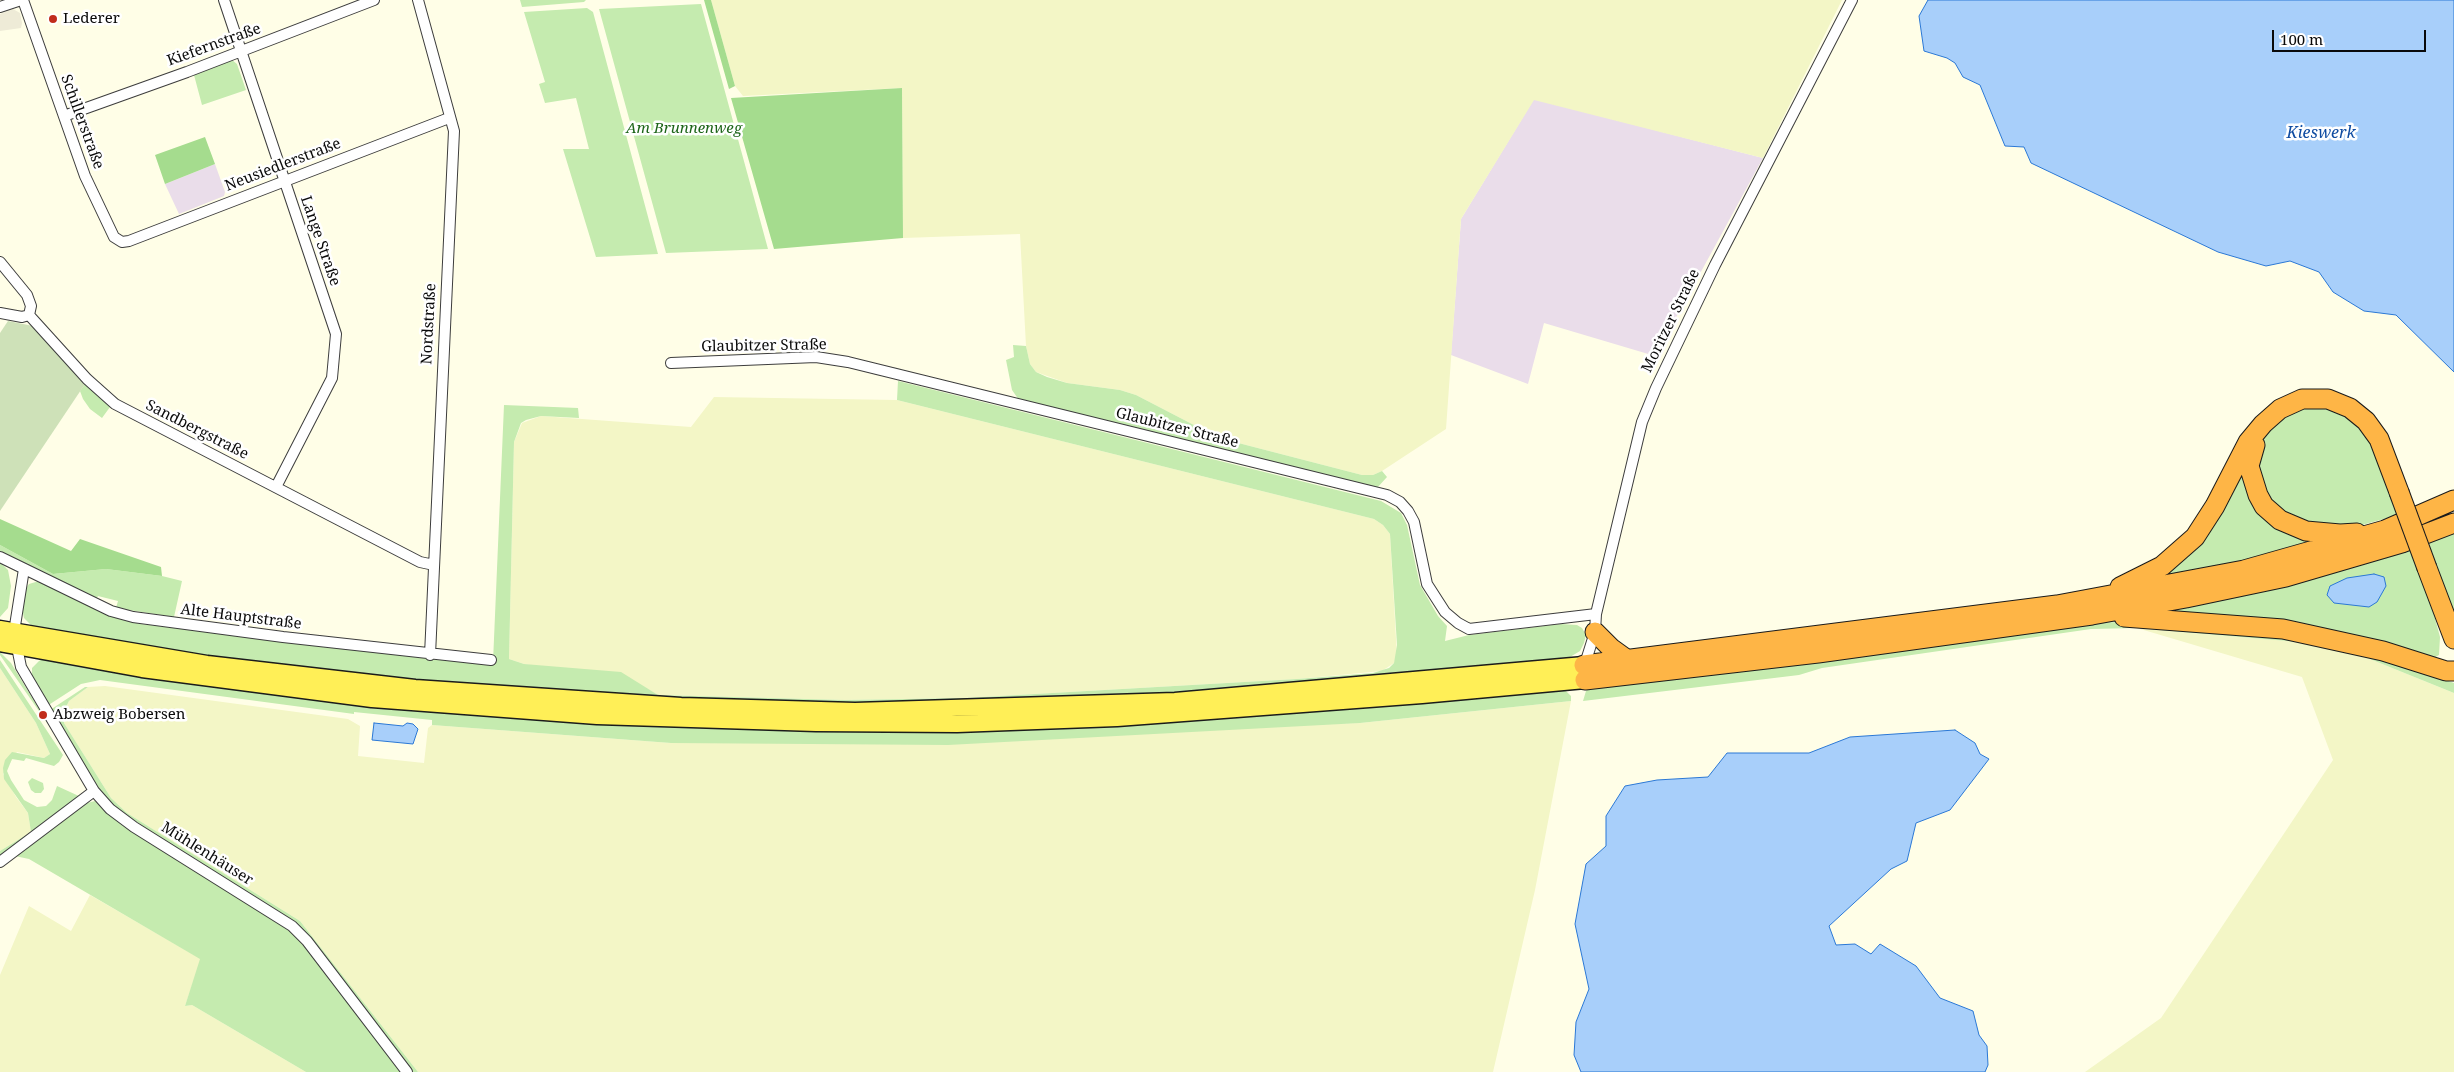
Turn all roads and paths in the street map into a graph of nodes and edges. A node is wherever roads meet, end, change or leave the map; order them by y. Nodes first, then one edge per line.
1 (22, 0) edge
2 (224, 0) edge
3 (374, 0) edge
4 (418, 0) edge
5 (1852, 0) edge
6 (0, 7) edge
7 (240, 52) junction
8 (64, 116) junction
9 (449, 118) junction
10 (283, 181) junction
11 (129, 241) joint
12 (0, 262) edge
13 (0, 313) edge
14 (29, 315) junction
15 (671, 364) dead end
16 (2258, 430) junction
17 (276, 487) junction
18 (2454, 500) edge
19 (2454, 523) edge
20 (2385, 530) junction
21 (0, 557) edge
22 (434, 565) junction
23 (24, 569) junction
24 (2101, 597) junction
25 (2092, 615) junction
26 (1596, 623) junction
27 (7, 637) edge
28 (2454, 639) edge
29 (430, 654) junction
30 (492, 660) dead end
31 (1629, 661) junction
32 (2454, 671) edge
33 (1584, 672) junction
34 (94, 791) junction
35 (0, 862) edge
36 (407, 1072) edge

1 - 6 street
1 - 8 street, Schillerstraße
2 - 7 street, Lange Straße
3 - 7 street, Kiefernstraße
4 - 9 street, Nordstraße
5 - 26 street, Moritzer Straße
7 - 8 street, Kiefernstraße
7 - 10 street, Lange Straße
8 - 11 street, Schillerstraße
9 - 10 street, Neusiedlerstraße
9 - 22 street, Nordstraße
10 - 11 street, Neusiedlerstraße
10 - 17 street, Lange Straße
12 - 14 street
13 - 14 street
14 - 17 street, Sandbergstraße
15 - 26 street, Glaubitzer Straße
16 - 20 highway
16 - 24 highway
16 - 28 highway, bridge
17 - 22 street, Sandbergstraße
18 - 20 highway
19 - 25 highway
20 - 24 highway
21 - 23 street, Alte Hauptstraße
22 - 29 street, Nordstraße
23 - 27 street
23 - 29 street, Alte Hauptstraße
24 - 31 highway
25 - 32 highway
25 - 33 highway
26 - 31 highway
26 - 33 street, Moritzer Straße
27 - 33 main road
27 - 34 street, Mühlenhäuser
29 - 30 street, Alte Hauptstraße
31 - 33 highway
34 - 35 street
34 - 36 street, Mühlenhäuser

